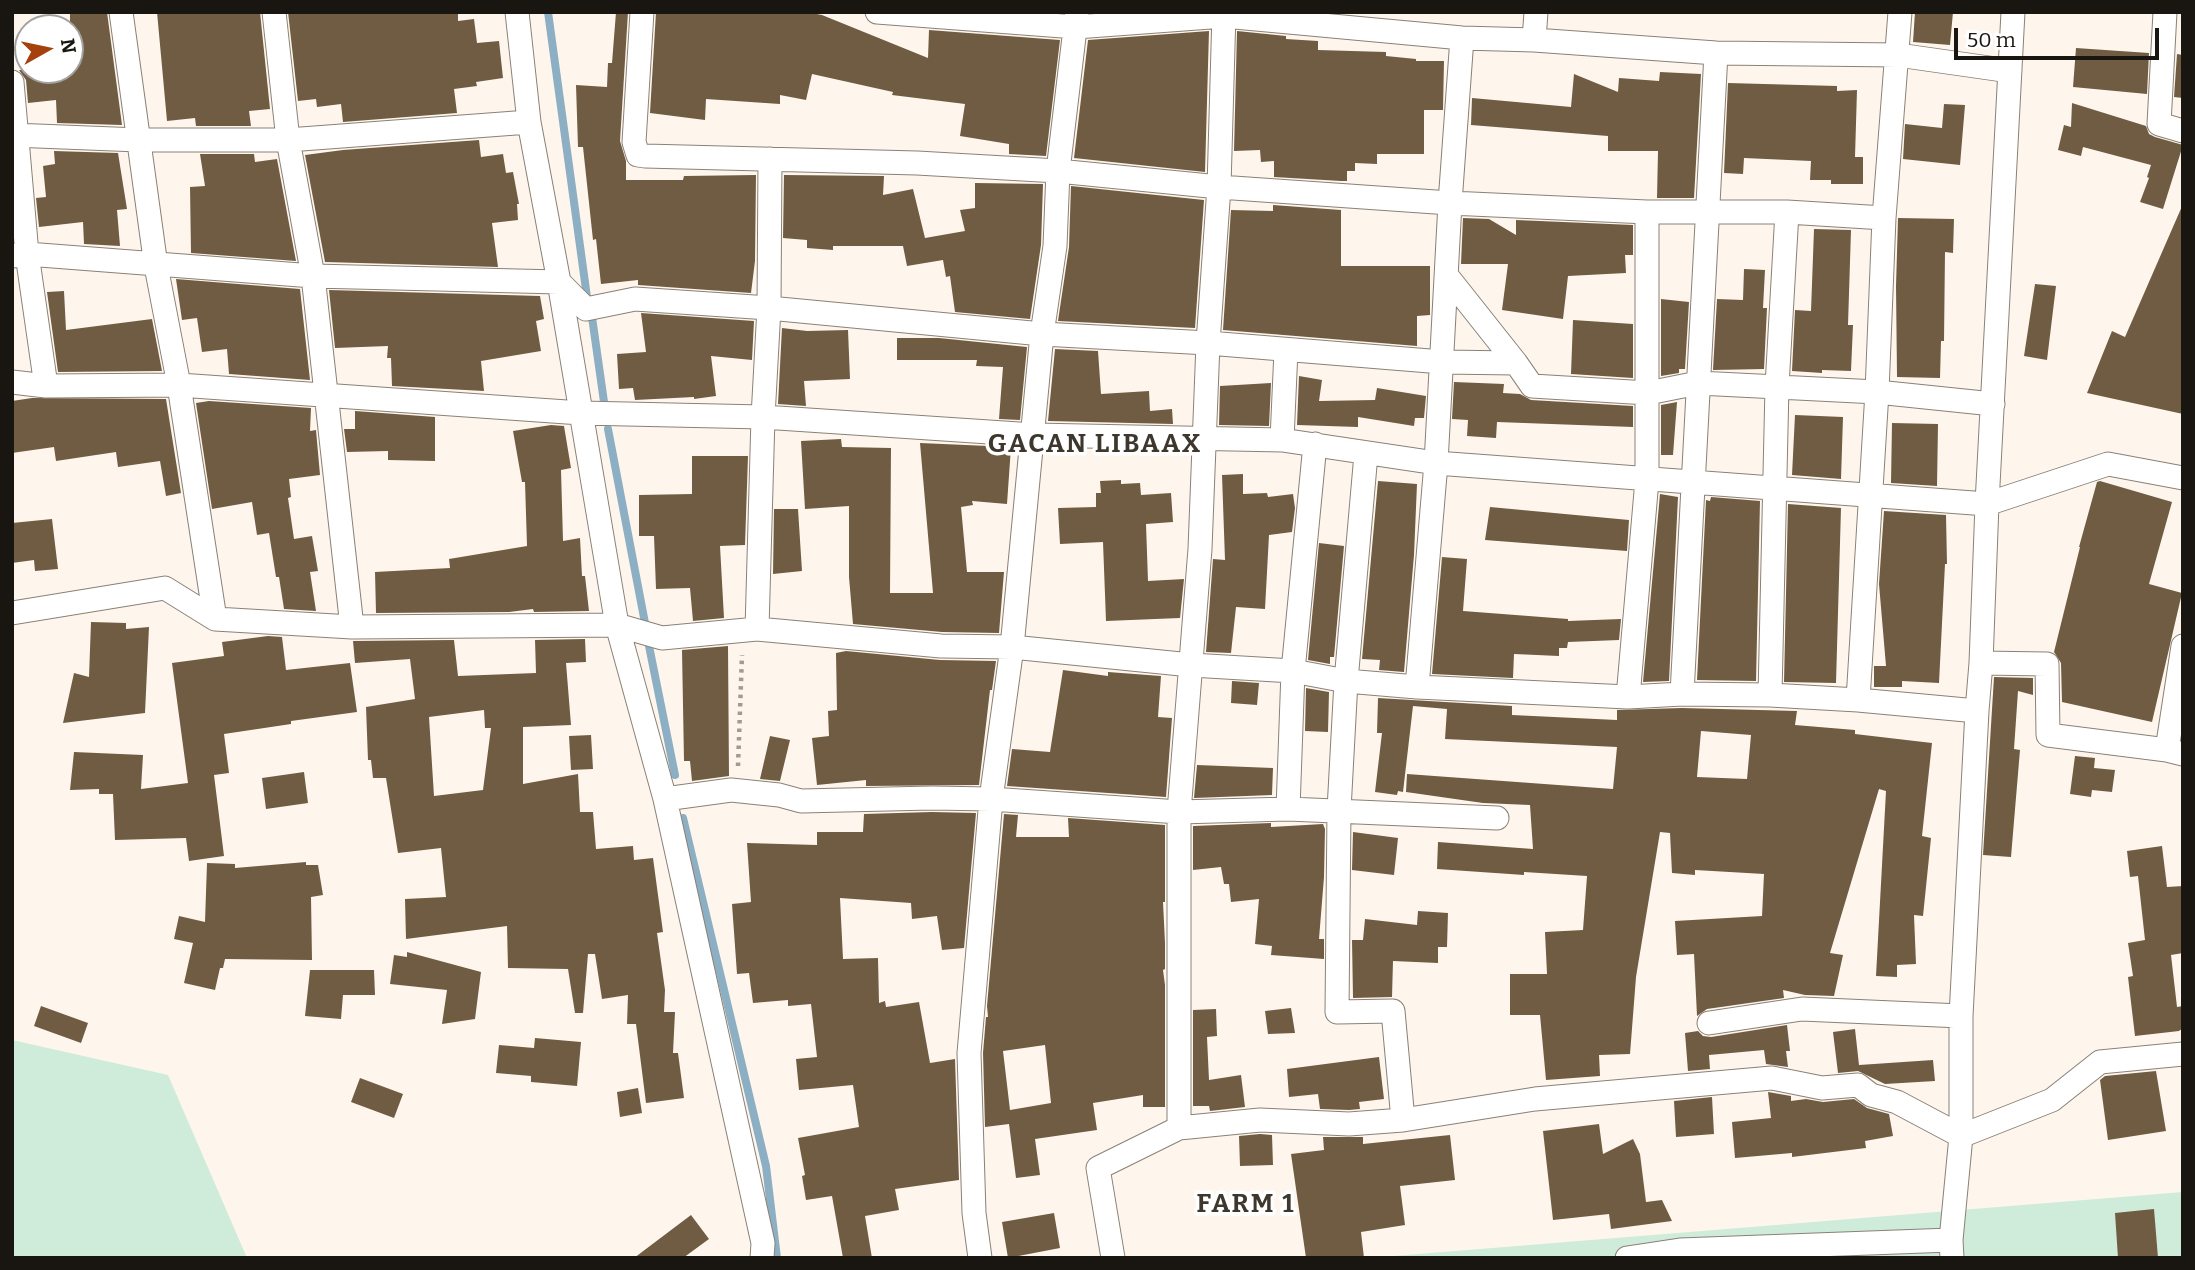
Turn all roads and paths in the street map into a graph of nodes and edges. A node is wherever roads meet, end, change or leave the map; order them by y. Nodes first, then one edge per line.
1 (121, 12) edge
2 (274, 12) edge
3 (517, 12) edge
4 (642, 12) edge
5 (877, 12) edge
6 (1536, 12) edge
7 (1900, 12) edge
8 (2013, 12) edge
9 (2165, 12) edge
10 (1224, 14) edge
11 (1076, 20) edge
12 (1379, 21) edge
13 (1462, 38) junction
14 (1534, 40) junction
15 (1716, 53) junction
16 (1898, 55) junction
17 (2010, 71) junction
18 (12, 82) edge
19 (529, 122) junction
20 (2183, 131) edge
21 (15, 135) edge
22 (139, 140) junction
23 (288, 140) junction
24 (770, 159) junction
25 (1058, 171) junction
26 (1219, 187) junction
27 (1450, 203) junction
28 (1707, 211) junction
29 (1647, 212) junction
30 (1787, 212) junction
31 (1884, 218) junction
32 (20, 255) edge
33 (156, 266) junction
34 (313, 276) junction
35 (1447, 276) junction
36 (559, 282) junction
37 (769, 308) junction
38 (1042, 334) junction
39 (1208, 343) junction
40 (1286, 350) junction
41 (1442, 362) junction
42 (1516, 363) junction
43 (12, 382) edge
44 (1698, 383) junction
45 (179, 385) junction
46 (46, 386) junction
47 (1777, 386) junction
48 (1877, 392) junction
49 (1647, 393) junction
50 (325, 395) junction
51 (1993, 404) junction
52 (581, 413) junction
53 (763, 417) junction
54 (1034, 435) junction
55 (1203, 439) junction
56 (1282, 440) junction
57 (1315, 444) junction
58 (1366, 454) junction
59 (1436, 463) junction
60 (2183, 478) edge
61 (1647, 480) junction
62 (1693, 484) junction
63 (1774, 490) junction
64 (1871, 494) junction
65 (1987, 504) junction
66 (12, 613) edge
67 (215, 620) junction
68 (617, 625) junction
69 (352, 627) junction
70 (757, 629) junction
71 (2183, 646) edge
72 (1012, 647) junction
73 (1981, 663) junction
74 (1191, 665) junction
75 (1293, 671) junction
76 (1346, 681) junction
77 (1417, 687) junction
78 (1682, 694) junction
79 (1770, 695) junction
80 (1628, 697) junction
81 (1858, 700) junction
82 (1977, 711) junction
83 (2175, 752) edge
84 (730, 790) junction
85 (665, 799) junction
86 (991, 799) junction
87 (1288, 808) junction
88 (1339, 810) junction
89 (1179, 812) junction
90 (1497, 818) dead end
91 (1961, 1016) junction
92 (1709, 1024) dead end
93 (2183, 1054) edge
94 (1403, 1120) junction
95 (1179, 1128) junction
96 (1961, 1136) junction
97 (1952, 1249) edge
98 (762, 1258) edge
99 (980, 1258) edge
100 (1113, 1258) edge
101 (1627, 1258) edge

1 - 22 street
2 - 23 street
3 - 19 street
4 - 24 street
5 - 11 street
6 - 14 street
7 - 16 street
8 - 17 street
9 - 20 street
10 - 11 street
10 - 12 street
10 - 26 street
11 - 25 street
12 - 13 street
13 - 14 street
13 - 27 street
14 - 15 street
15 - 16 street
15 - 28 street
16 - 17 street
16 - 31 street
17 - 51 street
18 - 21 street
19 - 23 street
19 - 36 street
21 - 22 street
21 - 32 street
22 - 23 street
22 - 33 street
23 - 34 street
24 - 25 street
24 - 37 street
25 - 26 street
25 - 38 street
26 - 27 street
26 - 39 street
27 - 29 street
27 - 35 street
28 - 29 street
28 - 30 street
28 - 44 street
29 - 49 street
30 - 31 street
30 - 47 street
31 - 48 street
32 - 33 street
32 - 46 street
33 - 34 street
33 - 45 street
34 - 36 street
34 - 50 street
35 - 41 street
35 - 42 street
36 - 37 street
36 - 52 street
37 - 38 street
37 - 53 street
38 - 39 street
38 - 54 street
39 - 40 street
39 - 55 street
40 - 41 street
40 - 56 street
41 - 42 street
41 - 59 street
42 - 49 street
43 - 46 street
44 - 47 street
44 - 49 street
44 - 62 street
45 - 46 street
45 - 50 street
45 - 67 street
47 - 48 street
47 - 63 street
48 - 51 street
48 - 64 street
49 - 61 street
50 - 52 street
50 - 69 street
51 - 65 street
52 - 53 street
52 - 68 street
53 - 54 street
53 - 70 street
54 - 55 street
54 - 72 street
55 - 56 street
55 - 74 street
56 - 57 street
57 - 58 street
57 - 75 street
58 - 59 street
58 - 76 street
59 - 61 street
59 - 77 street
60 - 65 street
61 - 62 street
61 - 80 street
62 - 63 street
62 - 78 street
63 - 64 street
63 - 79 street
64 - 65 street
64 - 81 street
65 - 73 street
66 - 67 street
67 - 69 street
68 - 69 street
68 - 70 street
68 - 85 street
70 - 72 street
70 - 84 path
71 - 83 street
72 - 74 street
72 - 86 street
73 - 82 street
73 - 83 street
74 - 75 street
74 - 89 street
75 - 76 street
75 - 87 street
76 - 77 street
76 - 88 street
77 - 80 street
78 - 79 street
78 - 80 street
79 - 81 street
81 - 82 street
82 - 91 street
84 - 85 street
84 - 86 street
85 - 98 street
86 - 89 street
86 - 99 street
87 - 88 street
87 - 89 street
88 - 90 street
88 - 94 street
89 - 95 street
91 - 92 street
91 - 96 street
93 - 96 street
94 - 95 street
94 - 96 street
95 - 100 street
96 - 97 street
97 - 101 street

